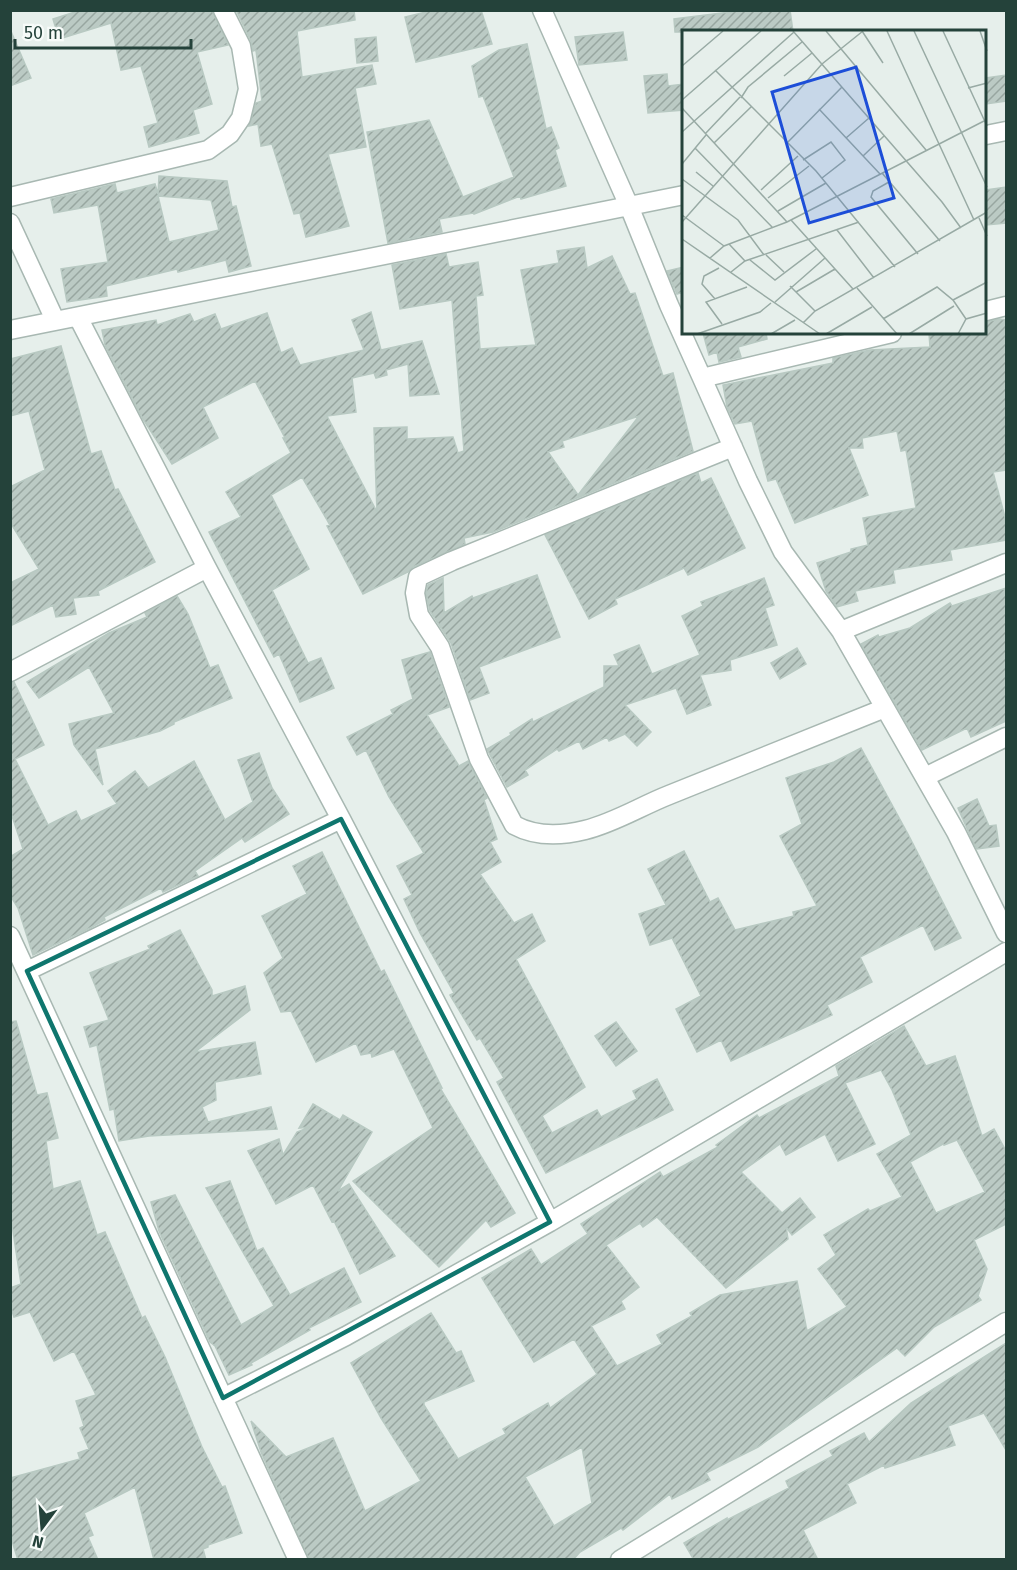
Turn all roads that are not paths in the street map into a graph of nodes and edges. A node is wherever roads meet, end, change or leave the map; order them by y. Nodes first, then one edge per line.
1 (223, 10) edge
2 (542, 10) edge
3 (1006, 131) edge
4 (987, 135) edge
5 (682, 195) edge
6 (10, 197) edge
7 (629, 206) junction
8 (10, 223) edge
9 (1006, 306) edge
10 (987, 311) edge
11 (78, 317) junction
12 (55, 320) junction
13 (10, 330) edge
14 (682, 331) edge
15 (683, 334) edge
16 (888, 334) edge
17 (702, 378) junction
18 (733, 447) junction
19 (1006, 563) edge
20 (207, 568) junction
21 (841, 631) junction
22 (10, 672) edge
23 (885, 708) junction
24 (1006, 737) edge
25 (925, 777) junction
26 (340, 819) junction
27 (1006, 933) edge
28 (10, 936) edge
29 (1006, 952) edge
30 (27, 971) junction
31 (550, 1222) junction
32 (1006, 1322) edge
33 (224, 1398) junction
34 (298, 1560) edge
35 (620, 1560) edge

1 - 6 street
2 - 7 street
3 - 4 street
5 - 7 street
7 - 11 street
7 - 14 street
8 - 12 street
9 - 10 street
11 - 12 street
11 - 20 street
12 - 13 street
15 - 17 street
16 - 17 street
17 - 18 street
18 - 21 street
18 - 23 street
19 - 21 street
20 - 22 street
20 - 26 street
21 - 23 street
23 - 25 street
24 - 25 street
25 - 27 street
26 - 30 street
26 - 31 street
28 - 30 street
29 - 31 street
30 - 33 street
31 - 33 street
32 - 35 street
33 - 34 street

